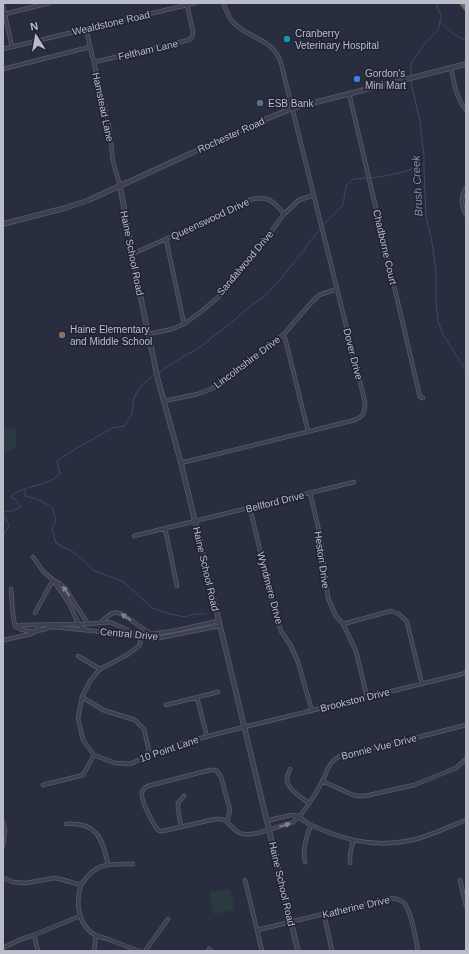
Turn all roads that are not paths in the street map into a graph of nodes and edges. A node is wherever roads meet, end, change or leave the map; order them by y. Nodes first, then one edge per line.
1 (49, 3) edge
2 (195, 3) edge
3 (223, 3) edge
4 (463, 3) edge
5 (186, 5) junction
6 (3, 6) edge
7 (466, 7) edge
8 (5, 14) junction
9 (86, 29) junction
10 (12, 47) junction
11 (90, 47) junction
12 (3, 49) edge
13 (94, 62) junction
14 (466, 64) edge
15 (451, 68) junction
16 (3, 69) edge
17 (349, 93) junction
18 (293, 108) junction
19 (466, 110) edge
20 (120, 186) junction
21 (466, 188) edge
22 (314, 195) junction
23 (284, 214) junction
24 (466, 215) edge
25 (3, 224) edge
26 (166, 239) junction
27 (132, 254) junction
28 (337, 289) junction
29 (184, 324) junction
30 (149, 334) junction
31 (284, 334) junction
32 (423, 398) dead end
33 (164, 401) junction
34 (308, 431) junction
35 (181, 463) junction
36 (354, 482) dead end
37 (310, 493) junction
38 (250, 508) junction
39 (195, 521) junction
40 (165, 528) junction
41 (134, 536) dead end
42 (33, 557) dead end
43 (53, 580) junction
44 (177, 586) dead end
45 (11, 589) dead end
46 (35, 613) dead end
47 (99, 623) junction
48 (219, 623) junction
49 (78, 624) junction
50 (88, 624) junction
51 (343, 624) junction
52 (41, 625) junction
53 (15, 626) junction
54 (36, 631) junction
55 (85, 631) junction
56 (103, 632) junction
57 (151, 634) junction
58 (142, 636) junction
59 (4, 640) dead end
60 (78, 656) dead end
61 (100, 669) junction
62 (466, 673) edge
63 (422, 684) junction
64 (218, 692) dead end
65 (82, 697) junction
66 (197, 697) junction
67 (367, 698) junction
68 (166, 705) dead end
69 (312, 711) junction
70 (466, 725) edge
71 (244, 727) junction
72 (207, 737) junction
73 (94, 755) junction
74 (150, 755) junction
75 (466, 759) edge
76 (290, 769) dead end
77 (322, 782) junction
78 (43, 785) dead end
79 (184, 796) dead end
80 (309, 803) junction
81 (299, 816) junction
82 (466, 820) edge
83 (266, 821) junction
84 (3, 822) edge
85 (227, 822) junction
86 (66, 824) dead end
87 (311, 825) junction
88 (181, 827) junction
89 (269, 830) junction
90 (353, 841) junction
91 (3, 846) edge
92 (305, 862) dead end
93 (350, 863) dead end
94 (108, 864) junction
95 (133, 864) dead end
96 (3, 878) edge
97 (245, 880) dead end
98 (460, 880) dead end
99 (81, 885) junction
100 (466, 906) edge
101 (324, 914) junction
102 (80, 916) junction
103 (168, 919) dead end
104 (291, 922) junction
105 (257, 930) junction
106 (34, 935) junction
107 (96, 935) junction
108 (3, 948) edge
109 (38, 951) edge
110 (94, 951) edge
111 (139, 951) edge
112 (145, 951) edge
113 (262, 951) edge
114 (298, 951) edge
115 (332, 951) edge
116 (418, 951) edge

1 - 8 street
2 - 5 street, Wealdstone Road
3 - 18 street, Dover Drive
4 - 7 highway
5 - 9 street, Wealdstone Road
5 - 13 street, Feltham Lane
6 - 8 street
8 - 10 street
9 - 10 street, Wealdstone Road
9 - 11 street, Hamstead Lane
10 - 12 street, Wealdstone Road
11 - 13 street, Hamstead Lane
11 - 16 street
13 - 20 street, Hamstead Lane
14 - 15 street, Rochester Road
15 - 17 street, Rochester Road
15 - 19 street
17 - 18 street, Rochester Road
17 - 32 street, Chadborne Court
18 - 20 street, Rochester Road
18 - 22 street, Dover Drive
20 - 25 street, Rochester Road
20 - 27 street, Haine School Road
21 - 24 street
22 - 23 street, Sandalwood Drive
22 - 28 street, Dover Drive
23 - 26 street, Queenswood Drive
23 - 29 street, Sandalwood Drive
26 - 27 street, Queenswood Drive
26 - 29 street
27 - 30 street, Haine School Road
28 - 31 street, Lincolnshire Drive
28 - 34 street, Dover Drive
29 - 30 street, Sandalwood Drive
30 - 33 street, Haine School Road
31 - 33 street, Lincolnshire Drive
31 - 34 street
33 - 35 street, Haine School Road
34 - 35 street, Dover Drive
35 - 39 street, Haine School Road
36 - 37 street, Bellford Drive
37 - 38 street, Bellford Drive
37 - 51 street, Heston Drive
38 - 39 street, Bellford Drive
38 - 69 street, Wyndmere Drive
39 - 40 street, Bellford Drive
39 - 48 street, Haine School Road
40 - 41 street, Bellford Drive
40 - 44 street
42 - 43 street, Central Drive
43 - 46 street
43 - 49 street, Central Drive
50 -> 43 street, Central Drive
45 - 53 street
47 - 50 street, Central Drive
47 - 56 street
57 -> 47 street, Central Drive
47 - 58 street, Central Drive
48 - 57 street, Central Drive
48 - 58 street, Central Drive
48 - 71 street, Haine School Road
49 - 50 street, Central Drive
49 - 52 street, Central Drive
49 - 55 street, Central Drive
51 - 63 street
51 - 67 street, Heston Drive
52 - 53 street, Central Drive
52 - 54 street
53 - 54 street, Central Drive
54 - 55 street, Central Drive
54 - 59 street, Central Drive
55 - 56 street, Central Drive
56 - 58 street, Central Drive
57 - 58 street, Central Drive
58 - 61 street
60 - 61 street
61 - 65 street
62 - 63 street, Brookston Drive
63 - 67 street, Brookston Drive
64 - 66 street
65 - 73 street
65 - 74 street
66 - 68 street
66 - 72 street
67 - 69 street, Brookston Drive
69 - 71 street, Brookston Drive
70 - 77 street, Bonnie Vue Drive
71 - 72 street, 10 Point Lane
71 - 83 street, Haine School Road
72 - 74 street, 10 Point Lane
73 - 74 street, 10 Point Lane
73 - 78 street
75 - 77 street
76 - 80 street
77 - 80 street, Bonnie Vue Drive
79 - 88 street
80 - 81 street, Bonnie Vue Drive
81 - 83 street
81 - 87 street
89 -> 81 street, Bonnie Vue Drive
82 - 90 street
83 - 89 street, Haine School Road
84 - 91 street
85 - 88 street
85 - 88 street
85 - 89 street, Bonnie Vue Drive
86 - 94 street
87 - 90 street
87 - 92 street
89 - 104 street, Haine School Road
90 - 93 street
94 - 95 street
94 - 99 street
96 - 99 street
97 - 105 street
98 - 100 street
99 - 102 street
101 - 104 street, Katherine Drive
101 - 115 street
101 - 116 street, Katherine Drive
102 - 106 street
102 - 107 street
103 - 112 street
104 - 105 street, Katherine Drive
104 - 114 street, Haine School Road
105 - 113 street
106 - 108 street
106 - 109 street
107 - 110 street
107 - 111 street

